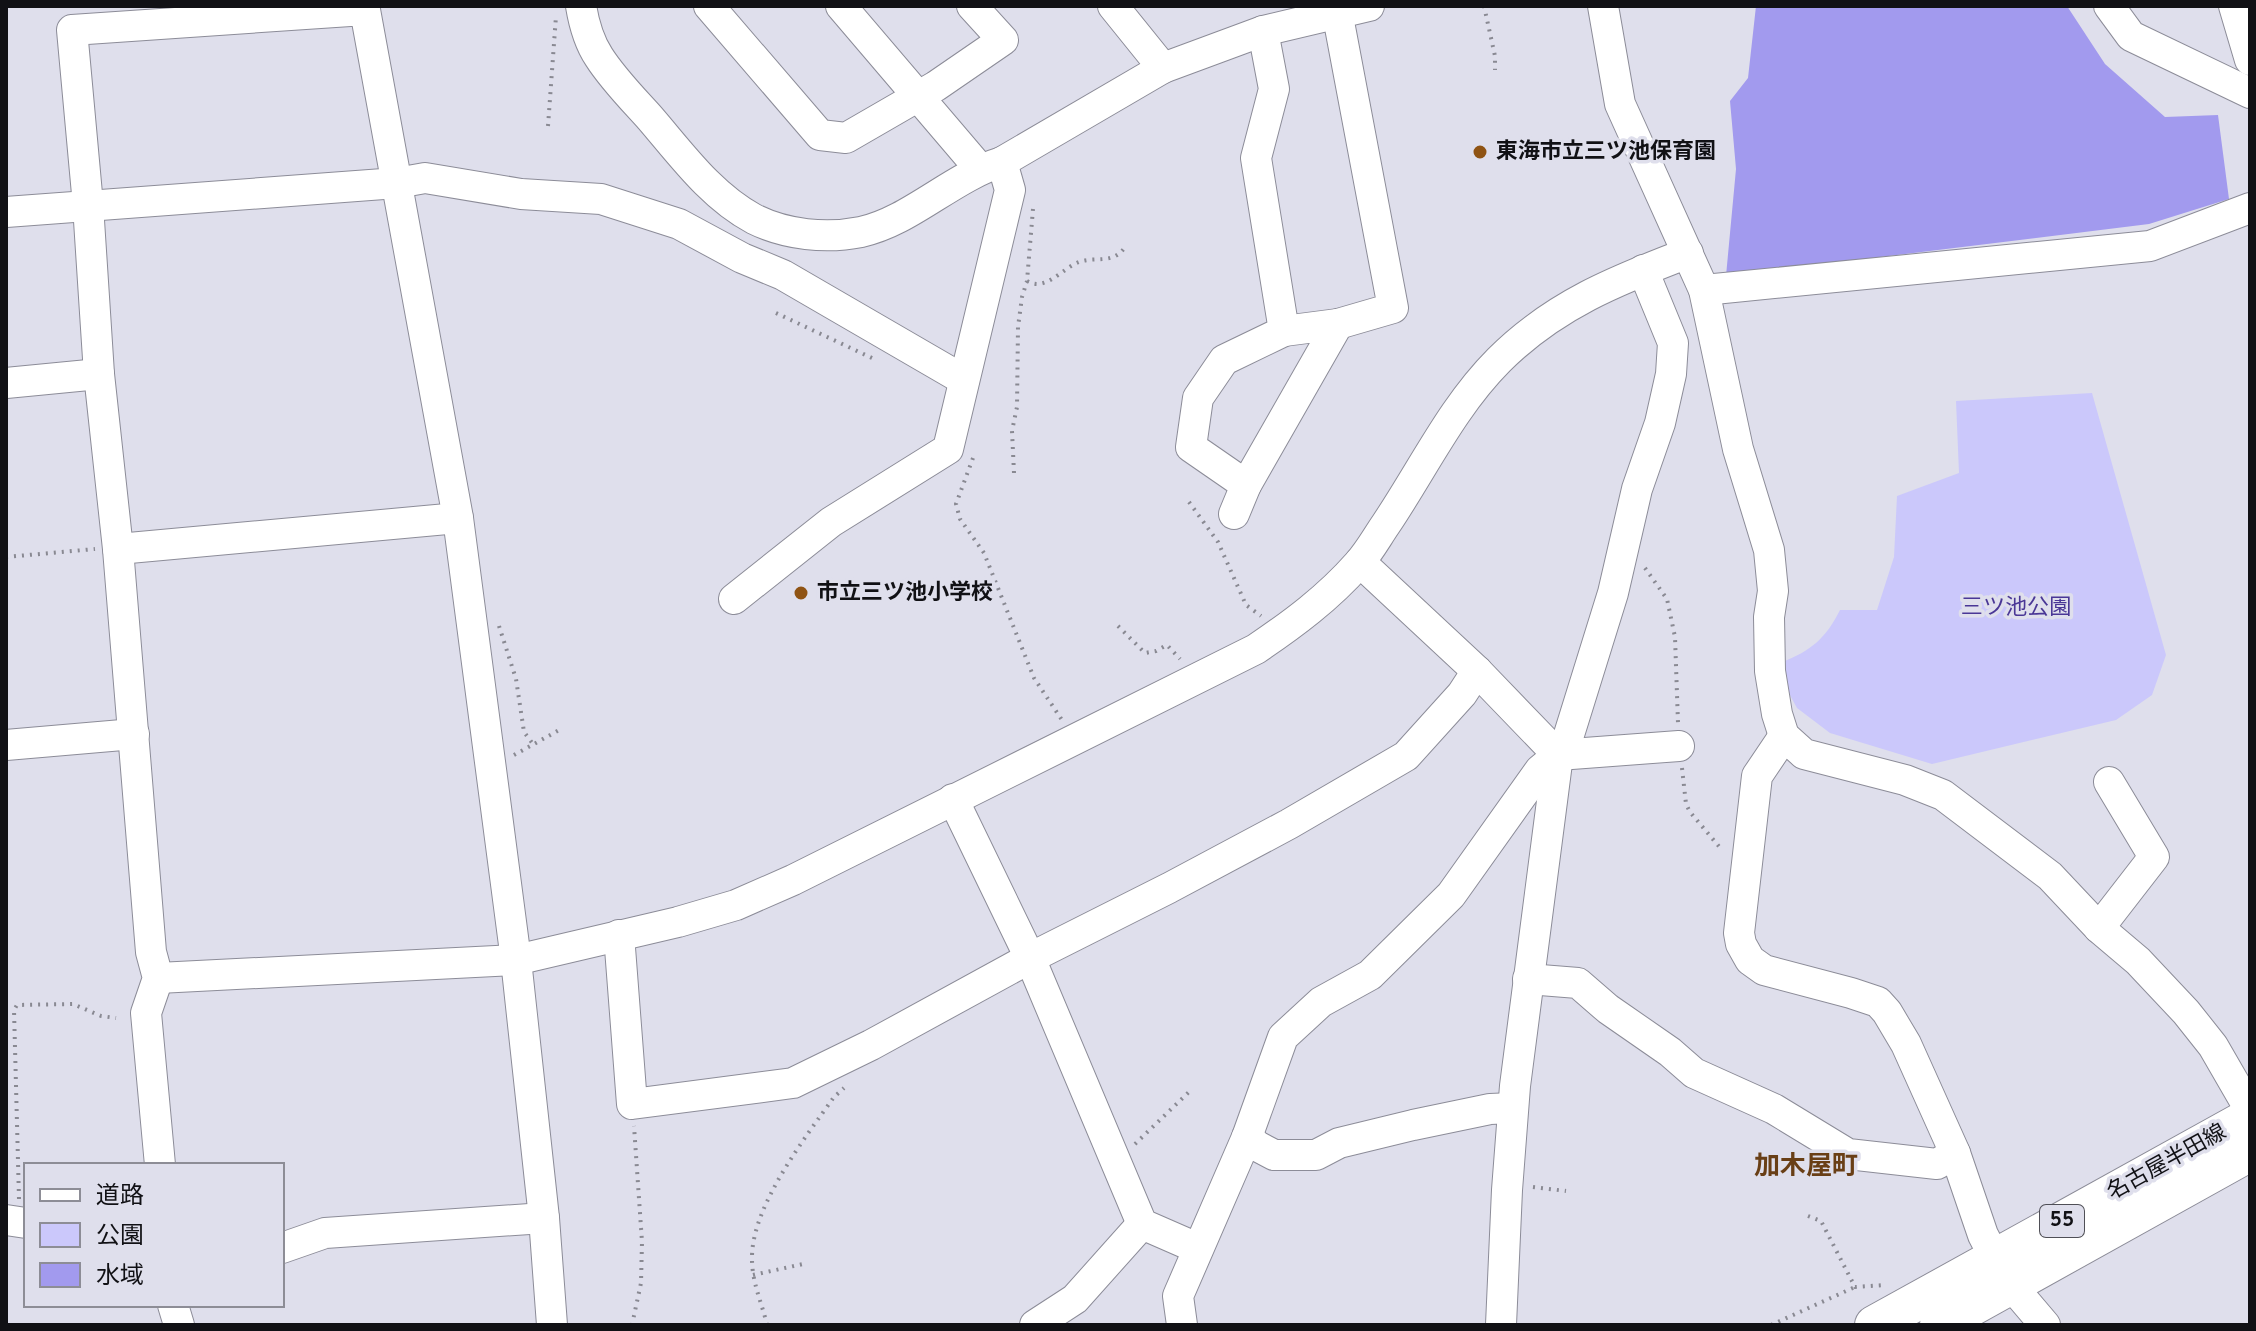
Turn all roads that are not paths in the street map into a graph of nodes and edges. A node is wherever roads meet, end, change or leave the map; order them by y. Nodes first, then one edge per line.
1 (581, 6) edge
2 (709, 6) edge
3 (841, 6) edge
4 (972, 6) edge
5 (1113, 6) edge
6 (1369, 6) edge
7 (2109, 6) edge
8 (2234, 6) edge
9 (1337, 10) edge
10 (1612, 10) edge
11 (1263, 31) junction
12 (2248, 44) edge
13 (1163, 68) junction
14 (2250, 93) edge
15 (918, 96) junction
16 (997, 174) junction
17 (397, 183) junction
18 (88, 205) junction
19 (2250, 208) edge
20 (6, 212) edge
21 (1688, 253) junction
22 (1643, 270) junction
23 (1704, 290) junction
24 (1338, 324) junction
25 (1284, 331) junction
26 (99, 374) junction
27 (964, 380) junction
28 (6, 383) edge
29 (1246, 485) junction
30 (1234, 514) dead end
31 (458, 518) junction
32 (118, 549) junction
33 (1360, 562) junction
34 (734, 599) dead end
35 (1477, 671) junction
36 (134, 734) junction
37 (1784, 736) junction
38 (6, 745) edge
39 (1679, 746) road end
40 (1558, 755) junction
41 (2109, 782) dead end
42 (953, 799) junction
43 (2099, 928) junction
44 (619, 935) junction
45 (1030, 958) junction
46 (516, 960) junction
47 (158, 978) junction
48 (1528, 979) junction
49 (1513, 1108) junction
50 (2250, 1110) edge
51 (2250, 1117) edge
52 (1247, 1137) junction
53 (2250, 1152) edge
54 (1955, 1153) junction
55 (160, 1163) edge
56 (544, 1218) junction
57 (1142, 1224) junction
58 (284, 1247) edge
59 (1197, 1248) junction
60 (2003, 1271) junction
61 (1906, 1319) edge
62 (552, 1325) edge
63 (1035, 1325) edge
64 (1182, 1325) edge
65 (1501, 1325) edge
66 (2045, 1325) edge

1 - 16 street
2 - 15 street
3 - 15 street
4 - 15 street
5 - 13 street
6 - 9 street
7 - 14 street
8 - 12 street
9 - 11 street
9 - 24 street
10 - 21 street
11 - 13 street
11 - 25 street
13 - 16 street
15 - 16 street
16 - 27 street
17 - 18 street
17 - 18 street
17 - 27 street
17 - 31 street
18 - 20 street
18 - 26 street
19 - 23 street
21 - 22 street
21 - 23 street
22 - 33 street
22 - 40 street
23 - 37 street
24 - 25 street
24 - 29 street
25 - 29 street
26 - 28 street
26 - 32 street
27 - 34 street
29 - 30 street
31 - 32 street
31 - 46 street
32 - 36 street
33 - 35 street
33 - 42 street
35 - 40 street
35 - 45 street
36 - 38 street
36 - 47 street
37 - 43 street
37 - 54 street
39 - 40 street
40 - 48 street
40 - 52 street
41 - 43 street
42 - 44 street
42 - 45 street
43 - 50 street
44 - 45 street
44 - 46 street
45 - 57 street
46 - 47 street
46 - 56 street
47 - 55 street
48 - 49 street
48 - 54 street
49 - 52 street
49 - 65 street
51 - 60 main road, 名古屋半田線 / 55
52 - 59 street
53 - 60 main road, 名古屋半田線 / 55
54 - 60 street
56 - 58 street
56 - 62 street
57 - 59 street
57 - 63 street
59 - 64 street
60 - 61 main road, 名古屋半田線 / 55
60 - 66 street

